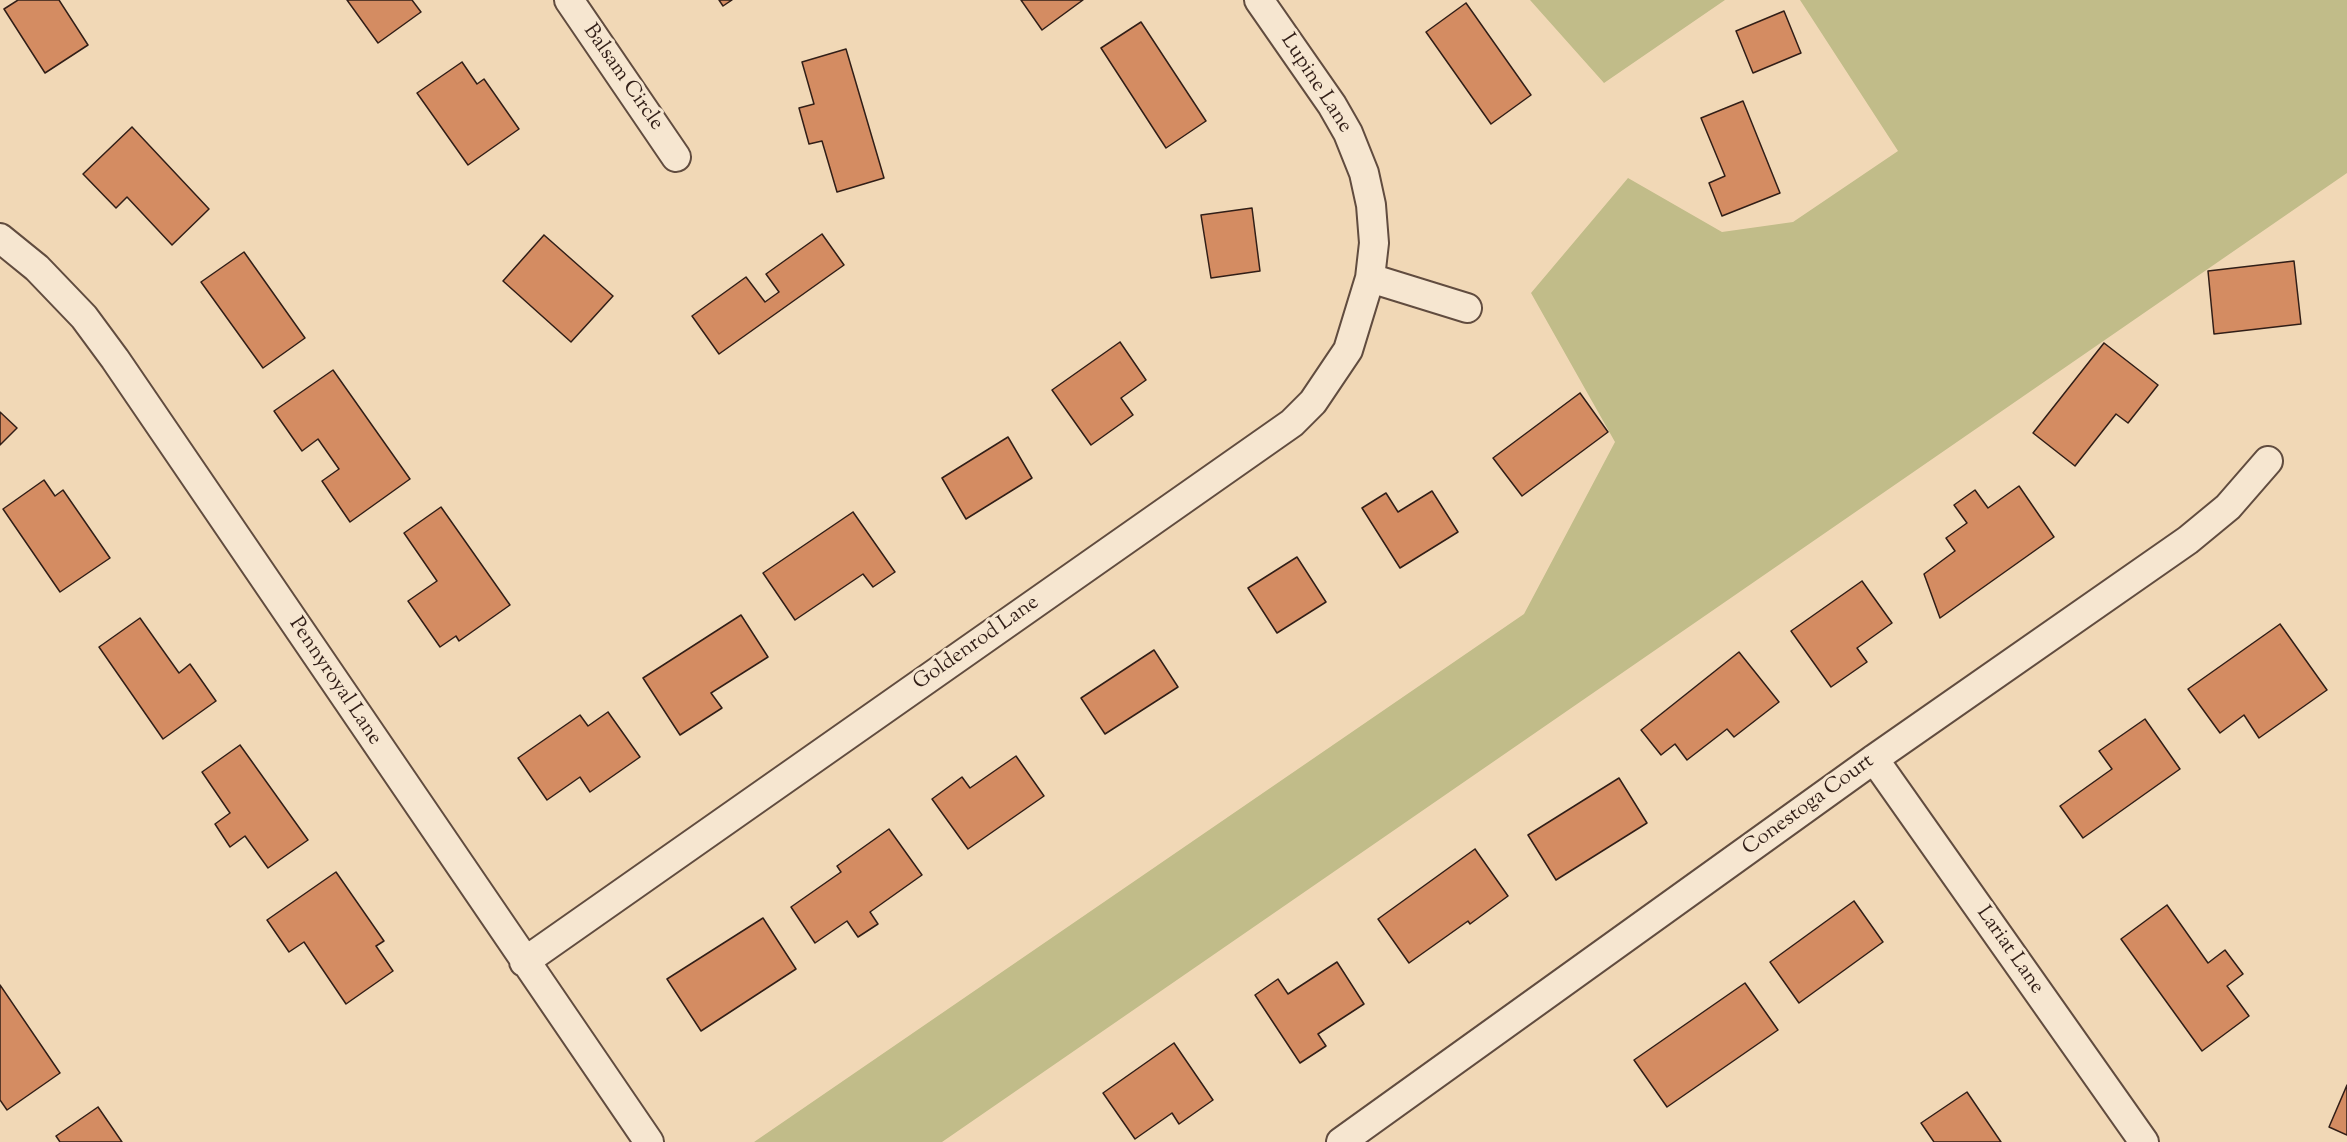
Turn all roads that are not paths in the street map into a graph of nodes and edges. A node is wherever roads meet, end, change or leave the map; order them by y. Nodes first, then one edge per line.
1 (569, 0) edge
2 (1259, 0) edge
3 (676, 157) dead end
4 (0, 238) edge
5 (1370, 278) junction
6 (1467, 308) dead end
7 (2268, 461) dead end
8 (1874, 759) junction
9 (524, 962) junction
10 (1345, 1141) edge
11 (649, 1142) edge
12 (2144, 1142) edge

1 - 3 street, Balsam Circle
2 - 5 street, Lupine Lane
4 - 9 street, Pennyroyal Lane
5 - 6 street
5 - 9 street, Goldenrod Lane
7 - 8 street, Conestoga Court
8 - 10 street, Conestoga Court
8 - 12 street, Lariat Lane
9 - 11 street, Pennyroyal Lane

